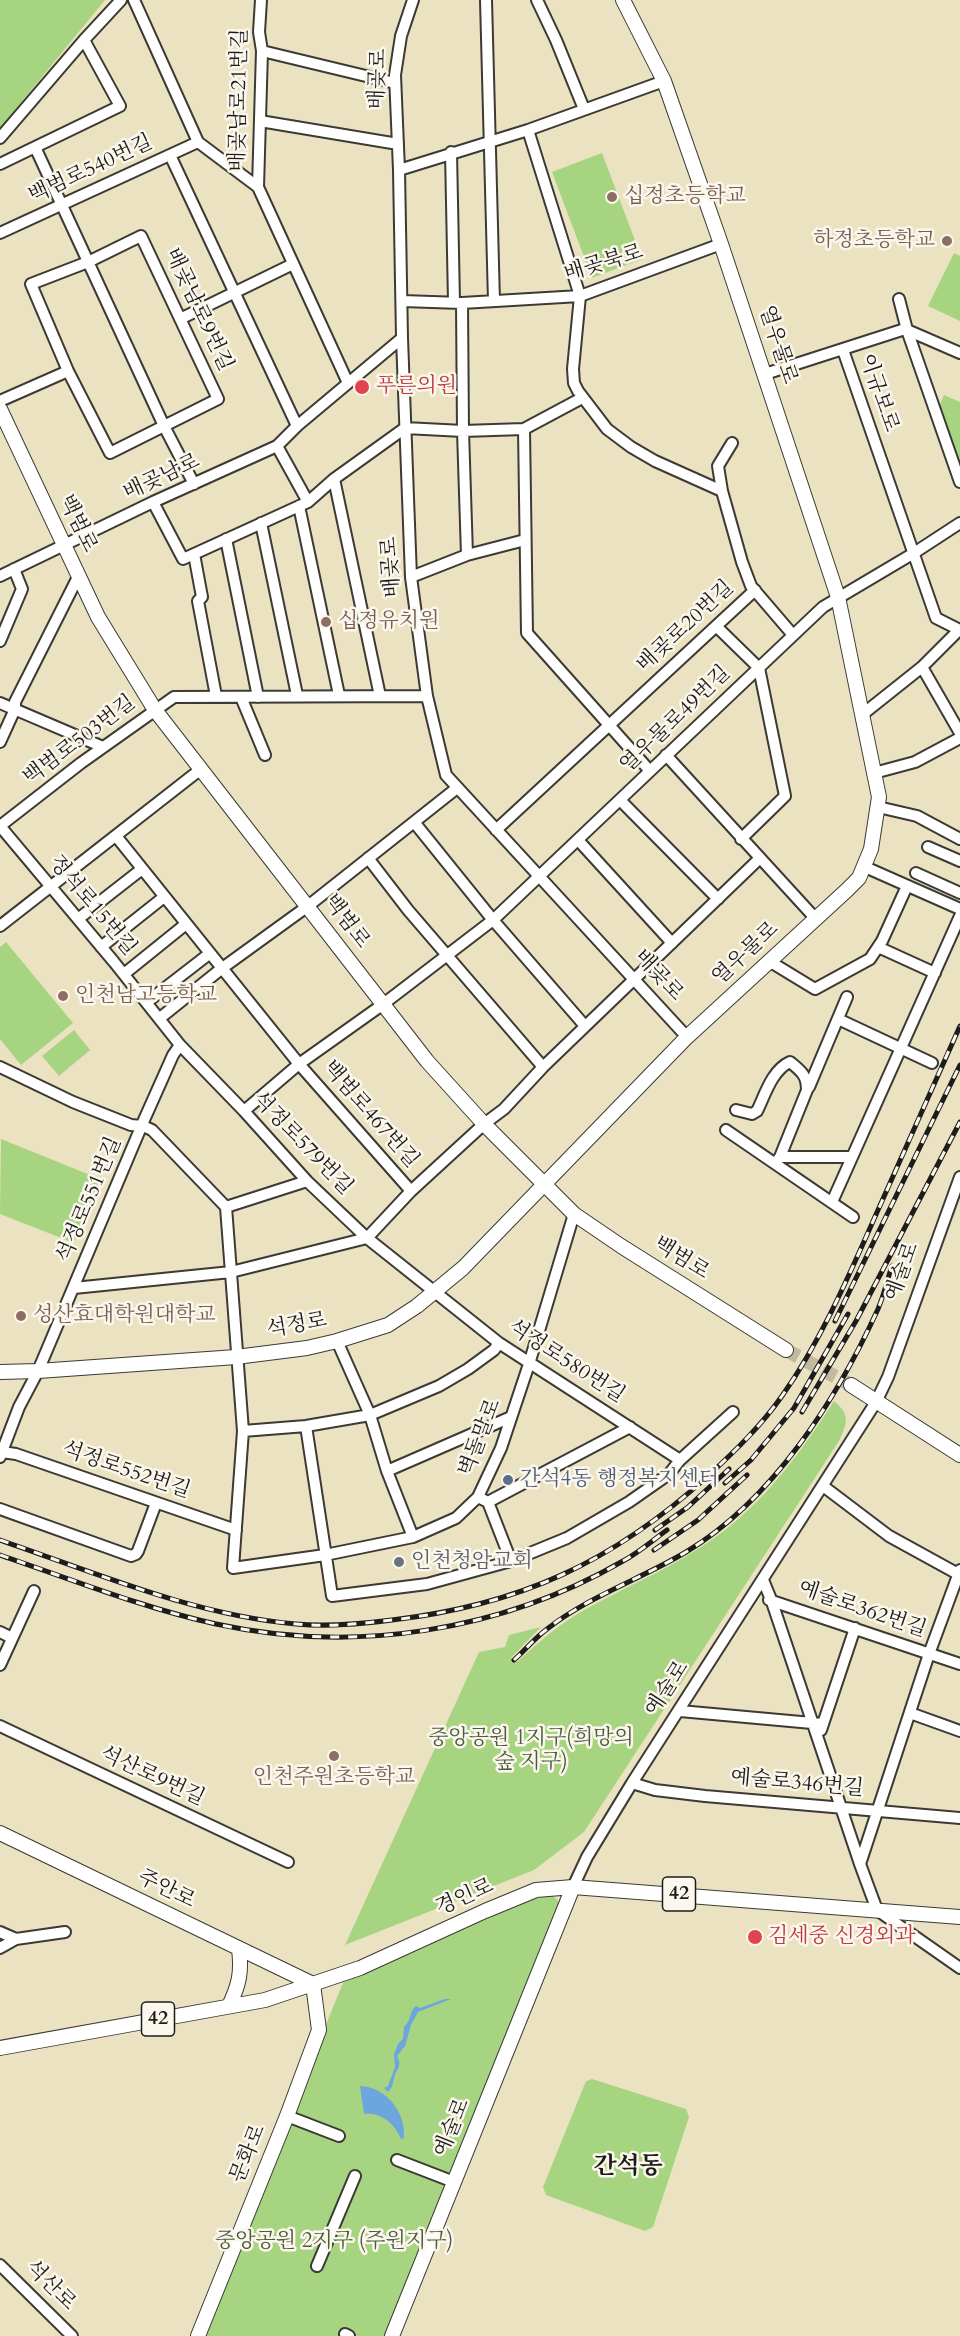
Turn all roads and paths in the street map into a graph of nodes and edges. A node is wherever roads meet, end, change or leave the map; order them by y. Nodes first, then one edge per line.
1 (121, 0) edge
2 (134, 0) edge
3 (261, 0) edge
4 (413, 0) edge
5 (486, 0) edge
6 (537, 0) edge
7 (623, 0) edge
8 (84, 40) junction
9 (262, 51) junction
10 (664, 81) junction
11 (396, 83) junction
12 (584, 110) junction
13 (260, 121) junction
14 (528, 130) junction
15 (0, 138) edge
16 (198, 142) junction
17 (489, 142) junction
18 (398, 144) junction
19 (35, 147) junction
20 (451, 152) junction
21 (170, 155) junction
22 (0, 164) edge
23 (399, 170) junction
24 (258, 187) junction
25 (62, 206) junction
26 (0, 233) edge
27 (722, 244) junction
28 (88, 262) junction
29 (293, 264) junction
30 (235, 293) junction
31 (580, 296) junction
32 (898, 299) dead end
33 (402, 301) junction
34 (494, 301) junction
35 (458, 302) junction
36 (180, 319) junction
37 (906, 330) junction
38 (402, 338) junction
39 (843, 350) junction
40 (960, 353) edge
41 (68, 371) junction
42 (765, 374) junction
43 (348, 383) junction
44 (582, 398) junction
45 (0, 401) edge
46 (0, 409) edge
47 (164, 426) junction
48 (297, 426) junction
49 (405, 428) junction
50 (524, 429) junction
51 (463, 431) junction
52 (732, 443) dead end
53 (277, 446) junction
54 (334, 479) junction
55 (960, 482) edge
56 (194, 484) junction
57 (722, 491) junction
58 (153, 502) junction
59 (304, 504) junction
60 (261, 523) junction
61 (960, 523) edge
62 (226, 539) junction
63 (525, 540) junction
64 (63, 546) junction
65 (914, 553) junction
66 (194, 554) junction
67 (467, 555) junction
68 (14, 569) junction
69 (79, 575) junction
70 (0, 576) edge
71 (411, 577) junction
72 (754, 590) junction
73 (838, 597) junction
74 (716, 626) junction
75 (960, 630) edge
76 (793, 635) junction
77 (0, 641) edge
78 (922, 667) junction
79 (759, 668) junction
80 (297, 695) junction
81 (339, 695) junction
82 (216, 696) junction
83 (380, 696) junction
84 (427, 696) junction
85 (241, 697) junction
86 (258, 697) junction
87 (0, 703) edge
88 (15, 709) junction
89 (154, 710) junction
90 (863, 714) junction
91 (608, 726) junction
92 (960, 733) edge
93 (960, 738) edge
94 (0, 742) edge
95 (104, 747) junction
96 (265, 755) dead end
97 (666, 755) junction
98 (201, 769) junction
99 (650, 771) junction
100 (874, 773) junction
101 (457, 788) junction
102 (620, 800) junction
103 (878, 807) junction
104 (414, 822) junction
105 (0, 826) edge
106 (496, 830) junction
107 (116, 836) junction
108 (741, 839) junction
109 (960, 839) edge
110 (578, 840) junction
111 (928, 847) dead end
112 (368, 858) junction
113 (759, 859) junction
114 (960, 861) edge
115 (865, 867) junction
116 (142, 870) junction
117 (916, 873) dead end
118 (539, 879) junction
119 (941, 884) junction
120 (50, 886) junction
121 (908, 886) junction
122 (922, 892) junction
123 (960, 893) edge
124 (164, 897) junction
125 (717, 899) junction
126 (308, 906) junction
127 (960, 909) edge
128 (960, 916) edge
129 (815, 918) junction
130 (78, 919) junction
131 (493, 920) junction
132 (186, 924) junction
133 (0, 926) edge
134 (672, 944) junction
135 (101, 947) junction
136 (878, 947) junction
137 (209, 954) junction
138 (448, 955) junction
139 (769, 961) junction
140 (221, 969) junction
141 (124, 974) junction
142 (934, 974) junction
143 (635, 979) junction
144 (847, 997) dead end
145 (382, 1005) junction
146 (154, 1010) junction
147 (838, 1019) junction
148 (585, 1026) junction
149 (687, 1037) junction
150 (180, 1045) junction
151 (901, 1048) junction
152 (932, 1062) dead end
153 (299, 1064) junction
154 (543, 1067) junction
155 (1, 1069) edge
156 (807, 1090) junction
157 (736, 1110) dead end
158 (244, 1111) junction
159 (484, 1124) junction
160 (143, 1126) junction
161 (726, 1131) dead end
162 (852, 1157) junction
163 (778, 1161) junction
164 (960, 1177) edge
165 (307, 1181) junction
166 (543, 1183) junction
167 (411, 1191) junction
168 (832, 1202) junction
169 (226, 1208) junction
170 (574, 1214) junction
171 (853, 1217) dead end
172 (367, 1238) junction
173 (231, 1272) junction
174 (74, 1288) junction
175 (434, 1292) junction
176 (337, 1341) junction
177 (499, 1343) junction
178 (786, 1350) tunnel mouth
179 (236, 1357) junction
180 (529, 1364) junction
181 (38, 1371) junction
182 (0, 1372) edge
183 (851, 1385) tunnel mouth
184 (876, 1401) junction
185 (733, 1412) dead end
186 (370, 1415) junction
187 (511, 1417) junction
188 (306, 1426) junction
189 (630, 1427) junction
190 (243, 1431) junction
191 (2, 1449) edge
192 (960, 1455) edge
193 (680, 1460) junction
194 (387, 1471) junction
195 (823, 1486) junction
196 (483, 1500) junction
197 (156, 1503) junction
198 (0, 1509) edge
199 (236, 1530) junction
200 (413, 1537) junction
201 (325, 1555) junction
202 (511, 1561) junction
203 (959, 1573) edge
204 (763, 1580) junction
205 (34, 1591) dead end
206 (751, 1599) junction
207 (772, 1602) junction
208 (855, 1628) junction
209 (0, 1632) edge
210 (12, 1638) junction
211 (929, 1653) junction
212 (960, 1664) edge
213 (0, 1665) edge
214 (680, 1711) junction
215 (910, 1713) junction
216 (818, 1723) junction
217 (0, 1726) edge
218 (960, 1731) edge
219 (632, 1783) junction
220 (841, 1808) junction
221 (877, 1811) junction
222 (960, 1818) edge
223 (0, 1833) edge
224 (288, 1862) dead end
225 (860, 1864) junction
226 (573, 1887) junction
227 (877, 1910) junction
228 (960, 1917) edge
229 (0, 1932) edge
230 (65, 1932) dead end
231 (16, 1939) junction
232 (0, 1948) edge
233 (239, 1949) junction
234 (960, 1968) edge
235 (313, 1984) junction
236 (229, 2007) junction
237 (0, 2048) edge
238 (287, 2116) junction
239 (339, 2136) dead end
240 (397, 2160) dead end
241 (355, 2176) dead end
242 (454, 2182) junction
243 (0, 2265) edge
244 (317, 2266) dead end
245 (72, 2336) edge
246 (198, 2336) edge
247 (392, 2336) edge

1 - 8 street
2 - 16 street
3 - 9 street, 배곶남로21번길
4 - 11 street, 배곶로
5 - 17 street
6 - 12 street
7 - 10 main road, 열우물로
8 - 15 street
8 - 19 street
9 - 11 street
9 - 13 street, 배곶남로21번길
10 - 12 street
10 - 27 main road, 열우물로
11 - 18 street, 배곶로
12 - 14 street
13 - 18 street
13 - 24 street, 배곶남로21번길
14 - 17 street
14 - 31 street
16 - 21 street, 백범로540번길
16 - 24 street
17 - 20 street
17 - 34 street
18 - 23 street, 배곶로
19 - 22 street
19 - 25 street
20 - 23 street
20 - 35 street
21 - 25 street, 백범로540번길
21 - 30 street
23 - 33 street, 배곶로
24 - 29 street, 배곶남로21번길
25 - 26 street, 백범로540번길
25 - 28 street
27 - 31 street, 배곶북로
27 - 42 main road, 열우물로
28 - 36 street, 배곶남로9번길
28 - 41 street
28 - 47 street
29 - 30 street
29 - 43 street, 배곶남로21번길
30 - 36 street
30 - 48 street
31 - 34 street, 배곶북로
31 - 44 street
32 - 37 street
33 - 35 street, 배곶북로
33 - 38 street, 배곶로
34 - 35 street, 배곶북로
35 - 51 street
36 - 47 street, 배곶남로9번길
37 - 39 street, 이규보로
37 - 40 street
37 - 55 street
38 - 43 street, 배곶남로
38 - 49 street, 배곶로
39 - 42 street, 이규보로
39 - 65 street, 이규보로
41 - 45 street
41 - 47 street
42 - 73 main road, 열우물로
43 - 48 street, 배곶남로
44 - 50 street
44 - 57 street
46 - 64 main road, 백범로
47 - 56 street
48 - 53 street, 배곶남로
49 - 51 street
49 - 54 street
49 - 71 street, 배곶로
50 - 51 street
50 - 63 street
51 - 67 street
52 - 57 street, 배곶로20번길
53 - 56 street, 배곶남로
53 - 59 street
54 - 59 street
54 - 83 street
56 - 58 street, 배곶남로
57 - 72 street, 배곶로20번길
58 - 64 street, 배곶남로
58 - 66 street
59 - 60 street
59 - 81 street
60 - 62 street
60 - 80 street
61 - 65 street, 열우물로49번길
62 - 66 street
62 - 86 street
63 - 67 street
63 - 91 street
64 - 68 street, 배곶남로
64 - 69 main road, 백범로
65 - 73 street, 열우물로49번길
65 - 75 street, 이규보로
66 - 82 street
67 - 71 street
68 - 70 street, 배곶남로
68 - 77 street
69 - 88 street
69 - 89 main road, 백범로
71 - 84 street, 배곶로
72 - 74 street, 배곶로20번길
72 - 76 street
73 - 76 street, 열우물로49번길
73 - 90 main road, 열우물로
74 - 79 street
74 - 91 street, 배곶로20번길
75 - 78 street
76 - 79 street, 열우물로49번길
78 - 90 street
78 - 92 street
79 - 97 street, 열우물로49번길
79 - 108 street, 열우물로49번길
80 - 81 street, 백범로503번길
80 - 86 street, 백범로503번길
81 - 83 street, 백범로503번길
82 - 85 street, 백범로503번길
82 - 89 street, 백범로503번길
83 - 84 street, 백범로503번길
84 - 101 street, 배곶로
85 - 86 street, 백범로503번길
85 - 96 street
87 - 88 street
88 - 94 street
88 - 95 street
89 - 95 street, 백범로503번길
89 - 98 main road, 백범로
90 - 100 main road, 열우물로
91 - 99 street
91 - 106 street, 배곶로20번길
93 - 100 street
95 - 105 street, 백범로503번길
97 - 99 street, 열우물로49번길
97 - 108 street
98 - 107 street
98 - 126 main road, 백범로
99 - 102 street, 열우물로49번길
100 - 103 main road, 열우물로
101 - 104 street
101 - 106 street, 배곶로
102 - 110 street, 열우물로49번길
102 - 125 street, 열우물로49번길
103 - 109 street
103 - 115 main road, 열우물로
104 - 112 street
104 - 131 street
105 - 120 street, 정석로15번길
106 - 118 street, 배곶로
107 - 116 street, 백범로467번길
107 - 120 street
108 - 113 street
110 - 118 street, 열우물로49번길
110 - 134 street
111 - 114 street
112 - 126 street
112 - 138 street
113 - 125 street, 백범로467번길
113 - 129 street
115 - 121 street
115 - 129 main road, 열우물로
116 - 124 street, 백범로467번길
116 - 130 street
117 - 119 street
118 - 131 street, 열우물로49번길
118 - 143 street, 배곶로
119 - 122 street
119 - 123 street
120 - 130 street, 정석로15번길
120 - 133 street
121 - 122 street
121 - 136 street
122 - 127 street
124 - 132 street, 백범로467번길
124 - 135 street
125 - 134 street, 백범로467번길
126 - 140 street
126 - 145 main road, 백범로
128 - 142 street
129 - 139 main road, 열우물로
130 - 135 street, 정석로15번길
131 - 138 street, 열우물로49번길
131 - 148 street
132 - 137 street, 백범로467번길
132 - 141 street
134 - 143 street, 백범로467번길
135 - 141 street, 정석로15번길
136 - 139 street
136 - 142 street
137 - 140 street, 백범로467번길
137 - 146 street
138 - 145 street, 열우물로49번길
138 - 154 street
139 - 149 main road, 열우물로
140 - 146 street
140 - 153 street, 백범로467번길
141 - 146 street, 정석로15번길
142 - 151 street
143 - 148 street, 백범로467번길
143 - 149 street, 배곶로
144 - 147 street
145 - 153 street, 열우물로49번길
145 - 159 main road, 백범로
146 - 150 street, 석정로579번길
147 - 151 street
147 - 156 street
148 - 154 street, 백범로467번길
149 - 166 main road, 열우물로
150 - 158 street, 석정로579번길
150 - 160 street, 석정로551번길
151 - 152 street
151 - 162 street
153 - 158 street, 열우물로49번길
153 - 167 street, 백범로467번길
154 - 159 street, 백범로467번길
155 - 160 street
156 - 157 street
156 - 163 street
158 - 165 street, 석정로579번길
159 - 166 main road, 백범로
159 - 167 street, 백범로467번길
160 - 169 street
160 - 174 street, 석정로551번길
161 - 163 street
162 - 163 street
162 - 168 street
163 - 168 street
164 - 184 street, 예술로
165 - 169 street
165 - 172 street, 석정로579번길
166 - 170 main road, 백범로
166 - 175 main road, 석정로
167 - 172 street, 백범로467번길
168 - 171 street
169 - 173 street
170 - 178 main road, 백범로
170 - 180 street, 벽돌말로
172 - 173 street
172 - 175 street, 석정로579번길
173 - 174 street
173 - 179 street
174 - 181 street, 석정로551번길
175 - 176 main road, 석정로
175 - 177 street, 석정로580번길
176 - 179 main road, 석정로
176 - 186 street
177 - 180 street, 석정로580번길
177 - 186 street
179 - 181 main road, 석정로
179 - 190 street
180 - 187 street, 벽돌말로
180 - 189 street, 석정로580번길
181 - 182 main road, 석정로
181 - 191 street, 석정로552번길
183 - 184 main road
184 - 192 main road
184 - 195 street, 예술로
185 - 193 street
186 - 188 street
186 - 194 street
187 - 194 street
187 - 196 street, 벽돌말로
188 - 190 street
188 - 201 street
189 - 193 street, 석정로580번길
189 - 196 street
190 - 199 street
191 - 197 street, 석정로552번길
193 - 202 street
194 - 200 street
195 - 203 street
195 - 204 street, 예술로
196 - 200 street, 벽돌말로
196 - 202 street
197 - 198 street
197 - 199 street, 석정로552번길
199 - 201 street, 벽돌말로
200 - 201 street, 벽돌말로
201 - 202 street
203 - 211 street
204 - 206 street, 예술로
204 - 207 street
205 - 210 street
206 - 207 street, 예술로362번길
206 - 214 street, 예술로
207 - 208 street, 예술로362번길
207 - 216 street
208 - 211 street, 예술로362번길
208 - 216 street
209 - 210 street
210 - 213 street
211 - 212 street, 예술로362번길
211 - 215 street
214 - 216 street
214 - 219 street, 예술로
215 - 218 street
215 - 221 street
216 - 220 street
217 - 224 street, 석산로9번길
219 - 220 street, 예술로346번길
219 - 226 street, 예술로
220 - 221 street, 예술로346번길
220 - 225 street
221 - 222 street, 예술로346번길
221 - 225 street
223 - 233 main road, 주안로
225 - 227 street
226 - 227 main road, 경인로 / 42
226 - 235 main road, 경인로 / 42
226 - 242 main road, 예술로
227 - 228 main road, 경인로 / 42
227 - 234 street
229 - 231 street
230 - 231 street
231 - 232 street
233 - 235 main road, 주안로
233 - 236 main road
235 - 236 main road, 경인로 / 42
235 - 238 main road, 문화로
236 - 237 main road, 경인로 / 42
238 - 239 street
238 - 246 main road, 문화로
240 - 242 street
241 - 244 street
242 - 247 main road, 예술로
243 - 245 street, 석산로

